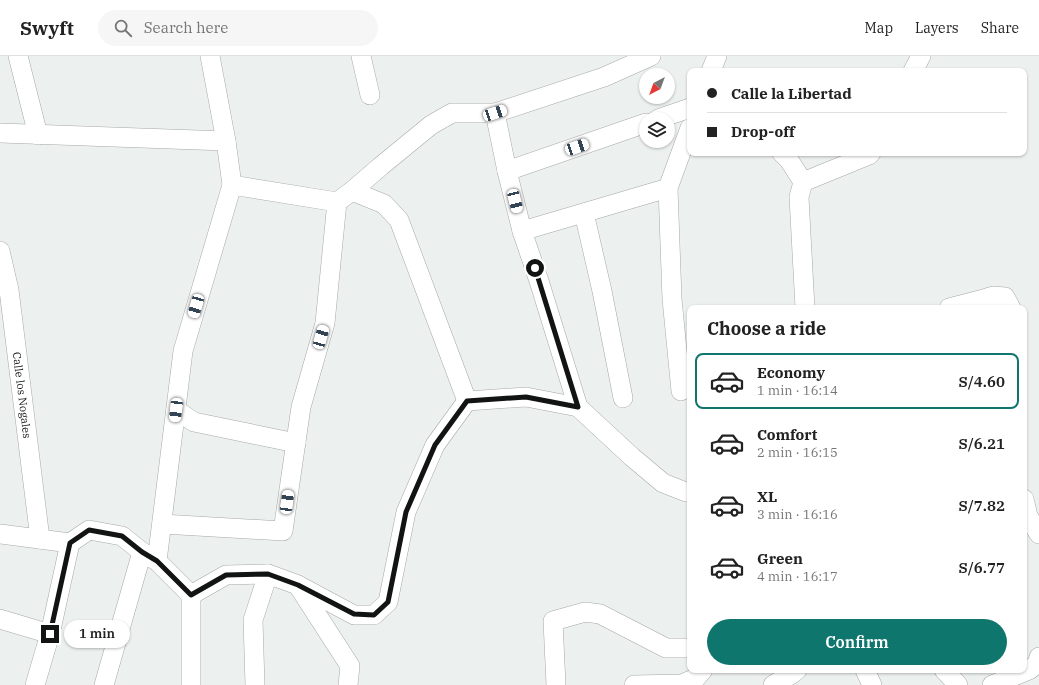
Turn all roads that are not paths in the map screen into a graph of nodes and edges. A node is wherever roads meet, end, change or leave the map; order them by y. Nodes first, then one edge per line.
1 (18, 56) edge
2 (210, 56) edge
3 (361, 56) edge
4 (651, 56) edge
5 (717, 56) edge
6 (921, 56) edge
7 (712, 68) edge
8 (915, 68) edge
9 (370, 95) dead end
10 (687, 109) edge
11 (495, 113) junction
12 (675, 113) edge
13 (639, 125) edge
14 (0, 133) edge
15 (38, 135) junction
16 (687, 136) edge
17 (226, 141) junction
18 (785, 156) edge
19 (867, 156) edge
20 (508, 171) junction
21 (803, 182) junction
22 (232, 186) junction
23 (668, 188) junction
24 (352, 191) junction
25 (337, 202) junction
26 (584, 213) junction
27 (522, 231) junction
28 (0, 251) edge
29 (5, 292) edge
30 (805, 305) edge
31 (961, 305) edge
32 (1009, 305) edge
33 (681, 391) dead end
34 (623, 398) dead end
35 (467, 401) junction
36 (578, 407) junction
37 (176, 410) junction
38 (296, 443) junction
39 (687, 492) edge
40 (1027, 512) edge
41 (162, 524) junction
42 (0, 534) edge
43 (1039, 534) edge
44 (40, 539) junction
45 (70, 543) junction
46 (150, 557) junction
47 (268, 574) junction
48 (298, 585) junction
49 (191, 595) junction
50 (0, 619) edge
51 (50, 634) junction
52 (687, 648) edge
53 (700, 673) edge
54 (793, 673) edge
55 (866, 673) edge
56 (947, 673) edge
57 (1014, 673) edge
58 (35, 685) edge
59 (104, 685) edge
60 (191, 685) edge
61 (255, 685) edge
62 (348, 685) edge
63 (556, 685) edge
64 (634, 685) edge
65 (773, 685) edge
66 (872, 685) edge
67 (958, 685) edge
68 (992, 685) edge

1 - 15 street
2 - 17 street
3 - 9 street
4 - 11 street
5 - 7 street
6 - 8 street
10 - 12 street
11 - 20 street
11 - 24 street
13 - 20 street
14 - 15 street
15 - 17 street
16 - 23 street
17 - 22 street
18 - 21 street
19 - 21 street
20 - 27 street
21 - 30 street
22 - 25 street
22 - 37 street
23 - 26 street
23 - 33 street
24 - 25 street
24 - 35 street
25 - 38 street
26 - 27 street
26 - 34 street
27 - 36 street
28 - 29 street, Calle los Nogales
29 - 44 street, Calle los Nogales
31 - 32 street
35 - 36 street
35 - 48 street
36 - 39 street
37 - 38 street
37 - 41 street
38 - 41 street
40 - 43 street
41 - 46 street
42 - 44 street
44 - 45 street
45 - 46 street
45 - 51 street
46 - 49 street
46 - 59 street
47 - 48 street
47 - 49 street
47 - 61 street
48 - 62 street
49 - 60 street
50 - 51 street
51 - 58 street
52 - 63 street
53 - 64 street
54 - 65 street
55 - 66 street
56 - 67 street
57 - 68 street

